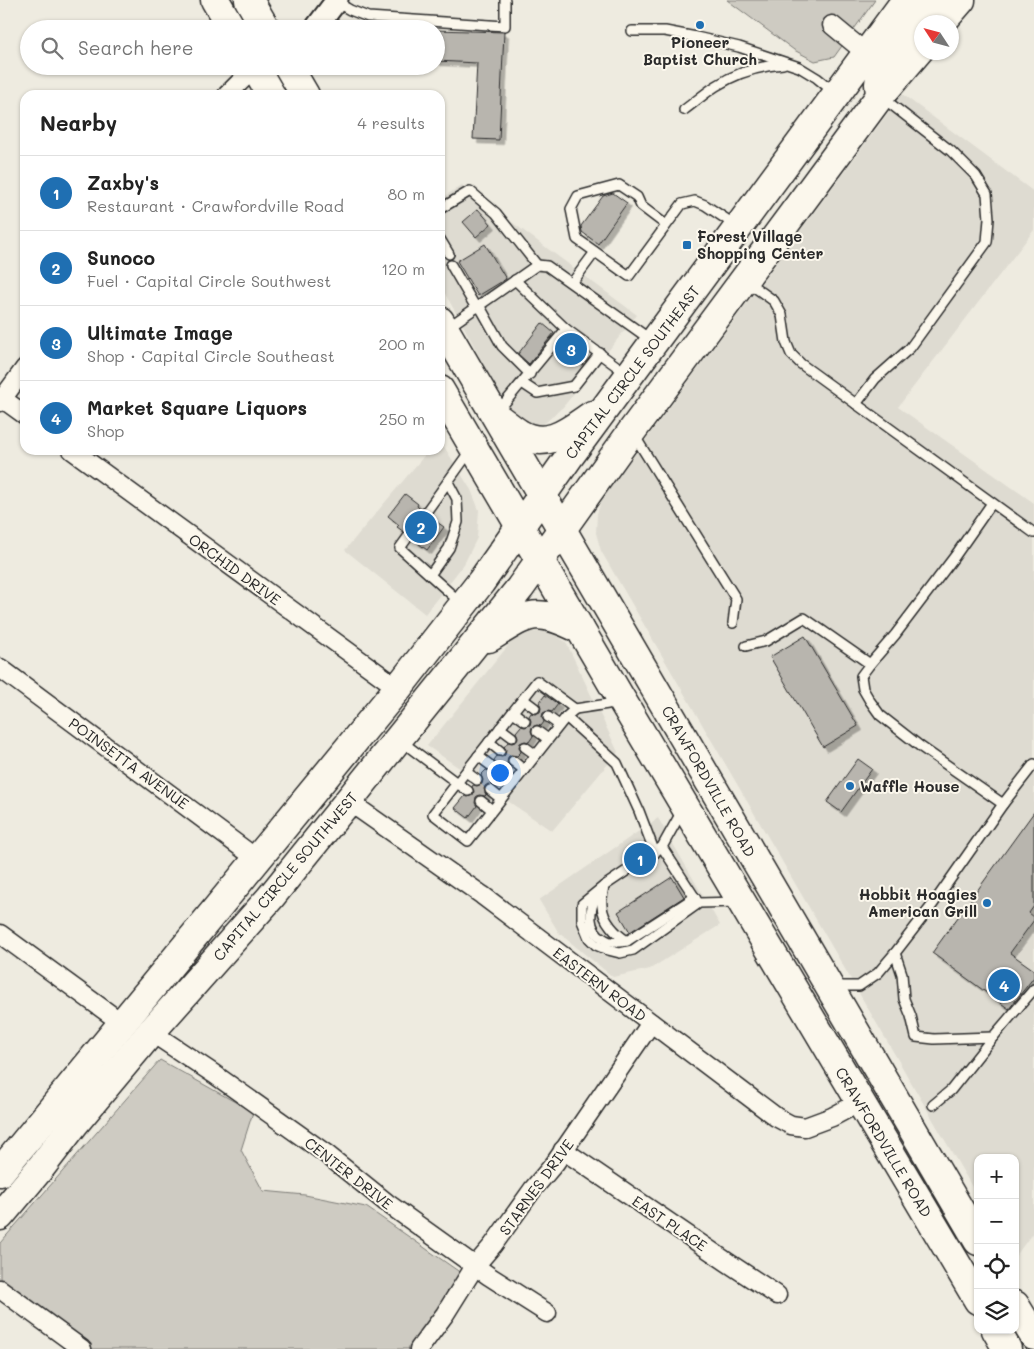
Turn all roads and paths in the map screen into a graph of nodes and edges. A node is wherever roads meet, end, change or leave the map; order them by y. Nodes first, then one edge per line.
1 (215, 0) edge
2 (249, 0) edge
3 (505, 0) edge
4 (906, 0) edge
5 (930, 0) edge
6 (961, 0) edge
7 (334, 1) edge
8 (948, 15) edge
9 (227, 20) edge
10 (261, 20) edge
11 (321, 20) edge
12 (414, 20) edge
13 (445, 22) edge
14 (832, 25) dead end
15 (632, 31) dead end
16 (866, 53) junction
17 (914, 56) edge
18 (788, 63) junction
19 (252, 75) edge
20 (266, 75) edge
21 (293, 75) edge
22 (233, 90) edge
23 (270, 90) edge
24 (302, 90) edge
25 (837, 93) junction
26 (880, 96) junction
27 (684, 110) dead end
28 (809, 192) junction
29 (445, 207) edge
30 (666, 225) junction
31 (739, 228) junction
32 (445, 247) edge
33 (595, 252) junction
34 (449, 254) dead end
35 (451, 265) dead end
36 (537, 265) junction
37 (744, 279) junction
38 (515, 280) junction
39 (572, 283) junction
40 (478, 306) junction
41 (445, 323) edge
42 (566, 329) junction
43 (445, 330) edge
44 (654, 342) junction
45 (600, 353) junction
46 (20, 374) edge
47 (530, 374) junction
48 (630, 375) junction
49 (522, 383) junction
50 (445, 398) edge
51 (1, 399) edge
52 (609, 403) junction
53 (856, 404) junction
54 (20, 412) edge
55 (495, 415) junction
56 (632, 431) junction
57 (473, 446) junction
58 (79, 455) edge
59 (448, 482) junction
60 (542, 496) junction
61 (992, 503) junction
62 (520, 527) junction
63 (562, 529) junction
64 (1034, 533) edge
65 (539, 561) junction
66 (430, 575) junction
67 (462, 605) junction
68 (733, 623) dead end
69 (580, 629) junction
70 (746, 646) dead end
71 (469, 651) junction
72 (870, 664) junction
73 (0, 668) edge
74 (398, 688) junction
75 (620, 698) junction
76 (523, 699) junction
77 (535, 708) dead end
78 (575, 709) junction
79 (513, 712) junction
80 (548, 717) dead end
81 (566, 717) junction
82 (525, 721) dead end
83 (559, 726) junction
84 (500, 728) junction
85 (537, 731) dead end
86 (512, 737) dead end
87 (398, 739) junction
88 (548, 740) junction
89 (489, 742) junction
90 (525, 746) dead end
91 (500, 751) dead end
92 (536, 755) junction
93 (478, 756) junction
94 (513, 761) dead end
95 (1034, 764) edge
96 (490, 765) dead end
97 (524, 770) junction
98 (466, 772) junction
99 (502, 775) dead end
100 (477, 780) dead end
101 (457, 783) junction
102 (514, 783) junction
103 (490, 790) dead end
104 (468, 791) dead end
105 (501, 799) junction
106 (348, 801) junction
107 (481, 801) dead end
108 (1003, 804) junction
109 (684, 806) junction
110 (492, 810) junction
111 (659, 850) junction
112 (258, 859) junction
113 (604, 886) junction
114 (697, 900) junction
115 (742, 902) junction
116 (0, 934) edge
117 (627, 941) junction
118 (895, 953) junction
119 (830, 986) junction
120 (1034, 989) edge
121 (122, 1023) junction
122 (651, 1024) junction
123 (151, 1032) junction
124 (820, 1035) junction
125 (993, 1037) junction
126 (876, 1068) junction
127 (933, 1106) dead end
128 (865, 1110) junction
129 (563, 1150) junction
130 (0, 1172) edge
131 (0, 1216) edge
132 (974, 1234) edge
133 (475, 1266) junction
134 (0, 1289) edge
135 (974, 1293) edge
136 (778, 1295) dead end
137 (1019, 1312) edge
138 (547, 1314) dead end
139 (998, 1334) edge
140 (1034, 1336) edge
141 (82, 1349) edge
142 (419, 1349) edge
143 (1007, 1349) edge

1 - 9 main road
2 - 10 main road
3 - 13 lane
4 - 16 main road, CAPITAL CIRCLE SOUTHEAST
5 - 26 main road
6 - 8 main road
7 - 11 street
7 - 12 lane
14 - 16 street
15 - 18 lane
16 - 25 main road, CAPITAL CIRCLE SOUTHEAST
17 - 26 main road
18 - 25 lane
18 - 27 lane
19 - 22 street
20 - 23 main road
21 - 24 main road
25 - 28 main road
25 - 31 main road, CAPITAL CIRCLE SOUTHEAST
26 - 28 main road
26 - 53 lane
28 - 37 main road
29 - 36 lane
30 - 31 lane
30 - 33 lane
30 - 33 lane
31 - 44 main road, CAPITAL CIRCLE SOUTHEAST
32 - 34 lane
33 - 39 lane
35 - 40 lane
36 - 38 lane
36 - 39 lane
37 - 53 lane
37 - 56 main road
38 - 40 lane
38 - 42 lane
39 - 44 lane
40 - 41 lane
40 - 47 lane
42 - 45 lane
42 - 47 lane
43 - 55 main road, CRAWFORDVILLE ROAD
44 - 48 main road, CAPITAL CIRCLE SOUTHEAST
45 - 48 lane
45 - 49 lane
46 - 51 street
47 - 49 lane
48 - 52 main road, CAPITAL CIRCLE SOUTHEAST
49 - 55 lane
50 - 57 main road, CRAWFORDVILLE ROAD
51 - 54 street
52 - 55 main road
52 - 60 main road, CAPITAL CIRCLE SOUTHEAST
53 - 61 lane
55 - 60 main road, CRAWFORDVILLE ROAD
56 - 63 main road
56 - 68 lane
57 - 59 lane
57 - 62 main road, CRAWFORDVILLE ROAD
58 - 74 street, ORCHID DRIVE
59 - 66 lane
59 - 66 lane
60 - 62 main road, CAPITAL CIRCLE SOUTHEAST
60 - 63 main road, CRAWFORDVILLE ROAD
61 - 64 lane
61 - 72 lane
62 - 65 main road, CRAWFORDVILLE ROAD
62 - 67 main road
63 - 65 main road, CAPITAL CIRCLE SOUTHWEST
63 - 119 main road, CRAWFORDVILLE ROAD
65 - 69 main road, CRAWFORDVILLE ROAD
65 - 71 main road, CAPITAL CIRCLE SOUTHWEST
66 - 67 lane
67 - 74 main road
69 - 71 main road
69 - 75 main road, CRAWFORDVILLE ROAD
70 - 72 lane
71 - 87 main road, CAPITAL CIRCLE SOUTHWEST
72 - 108 lane
73 - 112 street, POINSETTA AVENUE
74 - 112 main road
75 - 78 lane
75 - 109 main road, CRAWFORDVILLE ROAD
76 - 77 lane
76 - 78 lane
76 - 79 lane
78 - 81 lane
79 - 82 lane
79 - 84 lane
80 - 83 lane
81 - 83 lane
81 - 111 lane
83 - 88 lane
84 - 86 lane
84 - 89 lane
85 - 88 lane
87 - 101 lane
87 - 106 main road, CAPITAL CIRCLE SOUTHWEST
88 - 92 lane
89 - 91 lane
89 - 93 lane
90 - 92 lane
92 - 97 lane
93 - 96 lane
93 - 98 lane
94 - 97 lane
95 - 108 lane
97 - 102 lane
98 - 100 lane
98 - 101 lane
99 - 102 lane
101 - 104 lane
101 - 110 lane
102 - 105 lane
103 - 105 lane
105 - 110 lane
106 - 122 street, EASTERN ROAD
106 - 123 main road, CAPITAL CIRCLE SOUTHWEST
107 - 110 lane
108 - 118 lane
109 - 111 lane
109 - 115 main road, CRAWFORDVILLE ROAD
111 - 113 lane
111 - 114 lane
112 - 121 main road
113 - 114 lane
113 - 117 lane
113 - 117 lane
114 - 115 lane
114 - 117 lane
115 - 124 main road, CRAWFORDVILLE ROAD
116 - 121 street
118 - 119 lane
118 - 125 lane
119 - 126 main road, CRAWFORDVILLE ROAD
120 - 125 lane
121 - 130 main road
122 - 128 street, EASTERN ROAD
122 - 129 street, STARNES DRIVE
123 - 131 main road, CAPITAL CIRCLE SOUTHWEST
123 - 133 street, CENTER DRIVE
124 - 126 main road
124 - 128 main road, CRAWFORDVILLE ROAD
125 - 127 lane
126 - 128 main road
126 - 132 main road, CRAWFORDVILLE ROAD
128 - 135 main road, CRAWFORDVILLE ROAD
129 - 133 street, STARNES DRIVE
129 - 136 street, EAST PLACE
133 - 138 street, CENTER DRIVE
133 - 142 street, STARNES DRIVE
134 - 141 street
137 - 140 main road
139 - 143 main road

